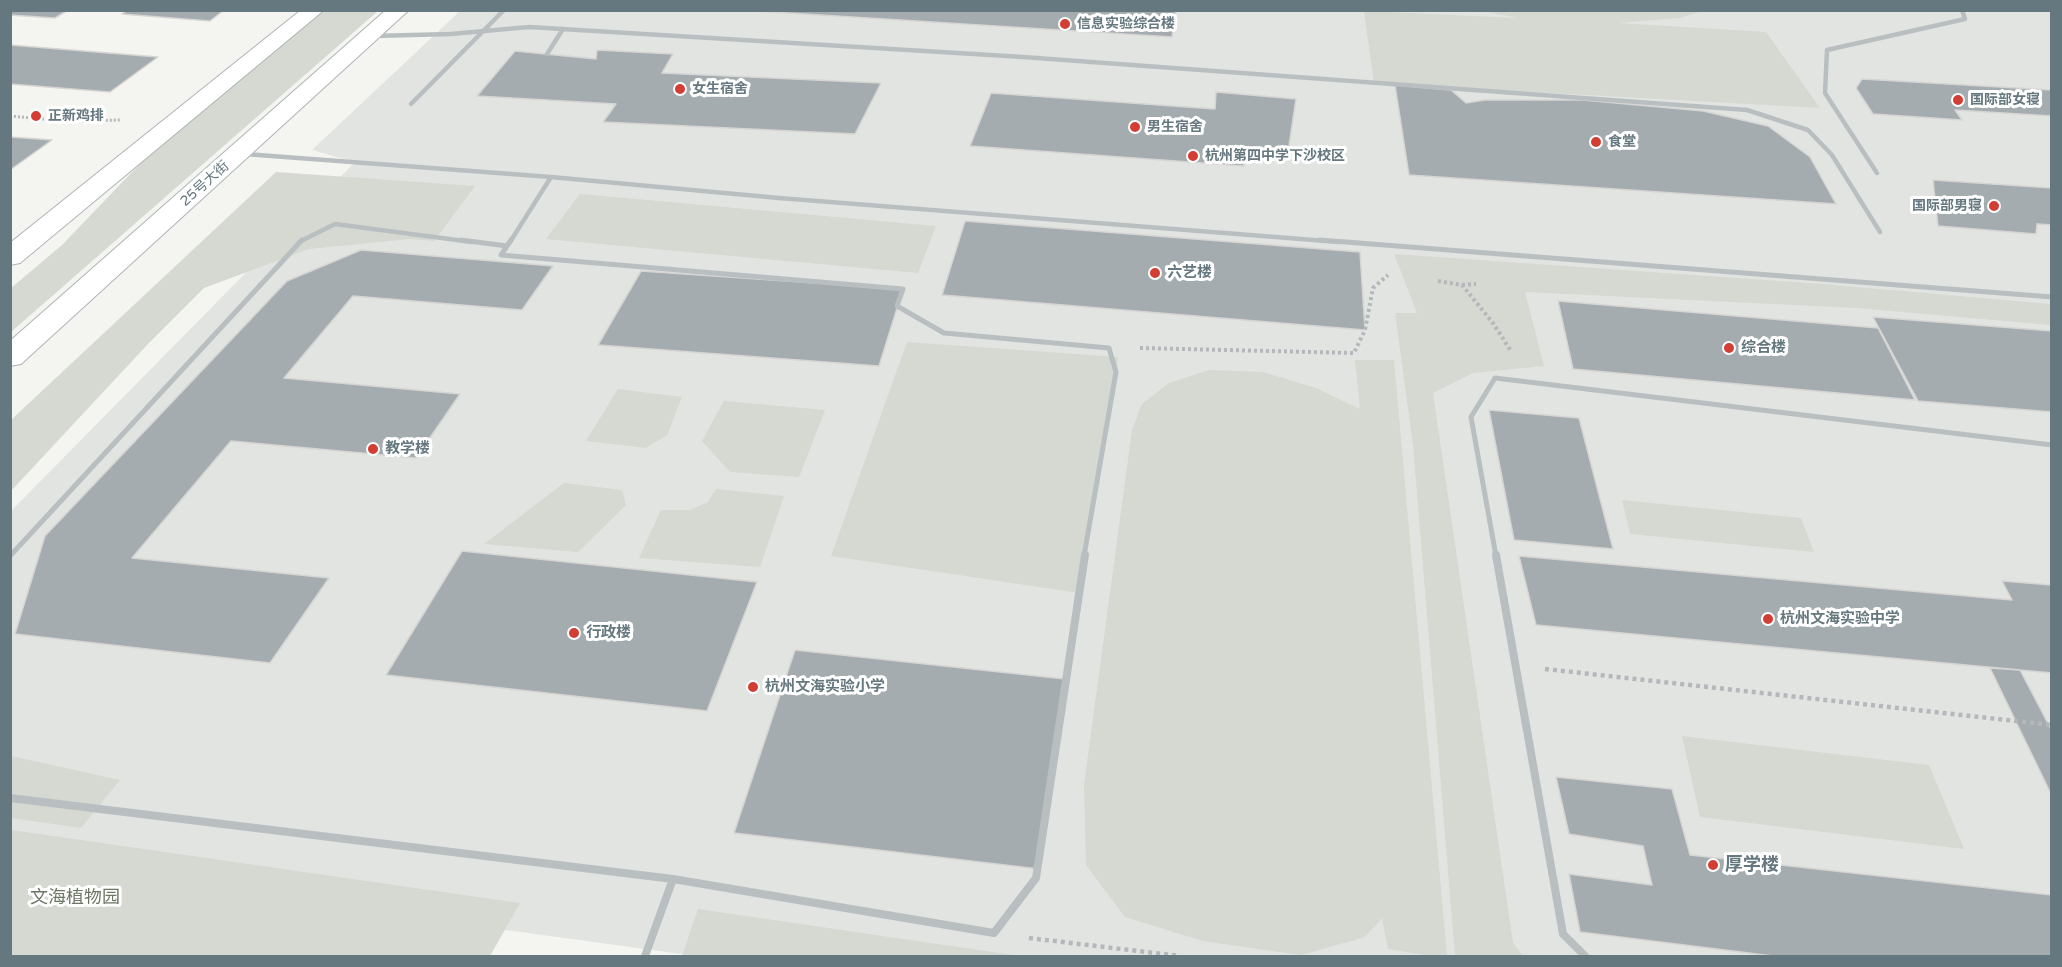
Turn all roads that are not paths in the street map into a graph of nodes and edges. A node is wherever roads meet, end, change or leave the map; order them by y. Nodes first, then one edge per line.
1 (314, 10) edge
2 (399, 10) edge
3 (504, 10) edge
4 (1962, 10) edge
5 (563, 29) junction
6 (483, 32) junction
7 (370, 36) junction
8 (547, 54) dead end
9 (411, 104) dead end
10 (239, 153) junction
11 (1876, 173) dead end
12 (551, 177) junction
13 (1880, 232) dead end
14 (507, 246) junction
15 (10, 257) edge
16 (2052, 297) edge
17 (10, 357) edge
18 (2052, 445) edge
19 (10, 556) edge
20 (10, 798) edge
21 (673, 879) junction
22 (645, 957) edge
23 (1585, 957) edge

1 - 15 main road
2 - 7 main road, 25号大街
3 - 6 street
4 - 11 street
5 - 6 street
5 - 8 street
5 - 13 street
6 - 7 street
6 - 9 street
7 - 10 main road, 25号大街
10 - 12 street
10 - 17 main road, 25号大街
12 - 14 street
12 - 16 street
14 - 19 street
14 - 21 street
18 - 23 street
20 - 21 street
21 - 22 street

